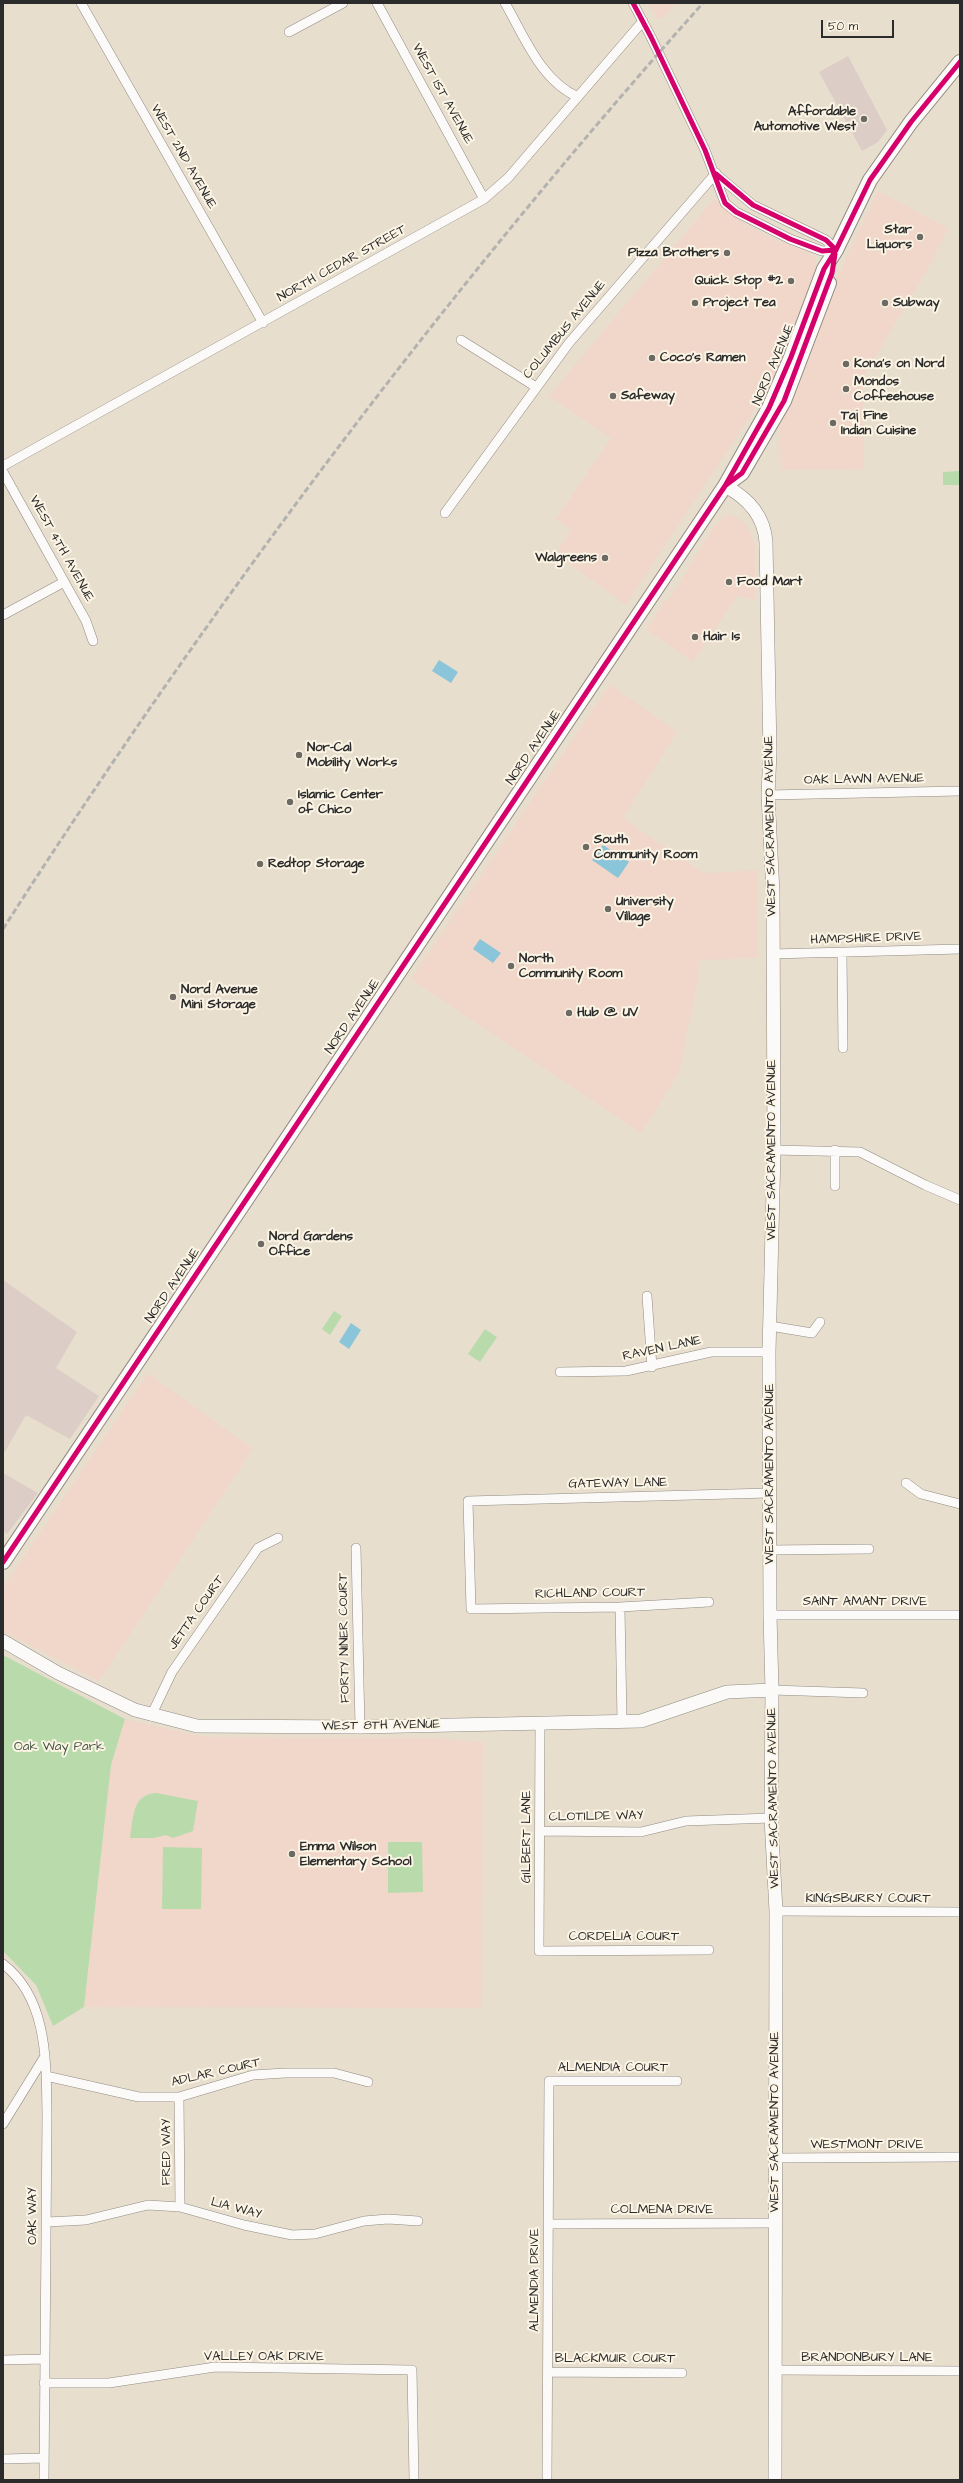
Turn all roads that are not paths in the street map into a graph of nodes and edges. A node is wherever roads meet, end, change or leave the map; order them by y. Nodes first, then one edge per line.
1 (81, 3) edge
2 (343, 3) edge
3 (377, 3) edge
4 (505, 3) edge
5 (633, 3) edge
6 (643, 21) junction
7 (289, 32) dead end
8 (960, 62) edge
9 (578, 97) junction
10 (716, 174) junction
11 (484, 199) junction
12 (836, 250) junction
13 (263, 323) junction
14 (461, 340) dead end
15 (536, 387) junction
16 (3, 466) edge
17 (3, 472) edge
18 (725, 486) junction
19 (445, 513) dead end
20 (64, 582) junction
21 (3, 616) edge
22 (93, 641) dead end
23 (960, 791) edge
24 (768, 795) junction
25 (960, 949) edge
26 (842, 953) junction
27 (772, 954) junction
28 (843, 1048) dead end
29 (774, 1150) junction
30 (835, 1150) junction
31 (835, 1186) dead end
32 (960, 1200) edge
33 (646, 1296) dead end
34 (820, 1322) dead end
35 (770, 1326) junction
36 (769, 1352) junction
37 (652, 1366) junction
38 (560, 1372) dead end
39 (906, 1483) dead end
40 (769, 1493) junction
41 (960, 1504) edge
42 (278, 1538) dead end
43 (356, 1548) dead end
44 (869, 1549) dead end
45 (770, 1550) junction
46 (3, 1562) edge
47 (709, 1602) dead end
48 (620, 1607) junction
49 (471, 1609) joint
50 (770, 1615) junction
51 (960, 1615) edge
52 (3, 1641) edge
53 (772, 1690) junction
54 (863, 1693) dead end
55 (151, 1716) junction
56 (622, 1721) junction
57 (540, 1724) junction
58 (360, 1727) junction
59 (771, 1818) junction
60 (540, 1831) junction
61 (776, 1911) junction
62 (960, 1912) edge
63 (709, 1950) dead end
64 (539, 1951) joint
65 (3, 1964) edge
66 (45, 2056) junction
67 (46, 2076) junction
68 (549, 2081) joint
69 (677, 2081) dead end
70 (368, 2082) dead end
71 (179, 2097) junction
72 (3, 2124) edge
73 (960, 2157) edge
74 (775, 2158) junction
75 (180, 2207) junction
76 (47, 2222) junction
77 (418, 2222) dead end
78 (775, 2223) junction
79 (548, 2224) junction
80 (3, 2360) edge
81 (45, 2360) junction
82 (774, 2370) junction
83 (548, 2372) junction
84 (682, 2372) dead end
85 (960, 2372) edge
86 (44, 2383) junction
87 (3, 2458) edge
88 (43, 2458) junction
89 (44, 2480) edge
90 (414, 2480) edge
91 (547, 2480) edge
92 (775, 2480) edge

1 - 13 street, WEST 2ND AVENUE
2 - 7 street
3 - 11 street, WEST 1ST AVENUE
4 - 9 street
5 - 6 street
6 - 9 street, NORTH CEDAR STREET
6 - 10 street
8 - 12 main road, NORD AVENUE
9 - 11 street, NORTH CEDAR STREET
10 - 12 street
10 - 12 street
10 - 15 street, COLUMBUS AVENUE
11 - 13 street, NORTH CEDAR STREET
12 - 18 main road, NORD AVENUE
13 - 16 street, NORTH CEDAR STREET
14 - 15 street
15 - 19 street, COLUMBUS AVENUE
17 - 20 street, WEST 4TH AVENUE
18 - 24 street, WEST SACRAMENTO AVENUE
18 - 46 main road, NORD AVENUE
20 - 21 street
20 - 22 street, WEST 4TH AVENUE
23 - 24 street, OAK LAWN AVENUE
24 - 27 street, WEST SACRAMENTO AVENUE
25 - 26 street, HAMPSHIRE DRIVE
26 - 27 street, HAMPSHIRE DRIVE
26 - 28 street
27 - 29 street, WEST SACRAMENTO AVENUE
29 - 30 street
29 - 35 street, WEST SACRAMENTO AVENUE
30 - 31 street
30 - 32 street
33 - 37 street
34 - 35 street
35 - 36 street, WEST SACRAMENTO AVENUE
36 - 37 street, RAVEN LANE
36 - 40 street, WEST SACRAMENTO AVENUE
37 - 38 street, RAVEN LANE
39 - 41 street
40 - 45 street, WEST SACRAMENTO AVENUE
40 - 49 street, GATEWAY LANE
42 - 55 street, JETTA COURT
43 - 58 street, FORTY NINER COURT
44 - 45 street
45 - 50 street, WEST SACRAMENTO AVENUE
47 - 48 street, RICHLAND COURT
48 - 49 street, RICHLAND COURT
48 - 56 street
50 - 51 street, SAINT AMANT DRIVE
50 - 53 street, WEST SACRAMENTO AVENUE
52 - 55 street, WEST 8TH AVENUE
53 - 54 street
53 - 56 street, WEST 8TH AVENUE
53 - 59 street, WEST SACRAMENTO AVENUE
55 - 58 street, WEST 8TH AVENUE
56 - 57 street, WEST 8TH AVENUE
57 - 58 street, WEST 8TH AVENUE
57 - 60 street, GILBERT LANE
59 - 60 street, CLOTILDE WAY
59 - 61 street, WEST SACRAMENTO AVENUE
60 - 64 street, GILBERT LANE
61 - 62 street, KINGSBURRY COURT
61 - 74 street, WEST SACRAMENTO AVENUE
63 - 64 street, CORDELIA COURT
65 - 66 street, OAK WAY
66 - 67 street, OAK WAY
66 - 72 street
67 - 71 street, ADLAR COURT
67 - 76 street, OAK WAY
68 - 69 street, ALMENDIA COURT
68 - 79 street, ALMENDIA DRIVE
70 - 71 street, ADLAR COURT
71 - 75 street, FRED WAY
73 - 74 street, WESTMONT DRIVE
74 - 78 street, WEST SACRAMENTO AVENUE
75 - 76 street, LIA WAY
75 - 77 street, LIA WAY
76 - 81 street, OAK WAY
78 - 79 street, COLMENA DRIVE
78 - 82 street, WEST SACRAMENTO AVENUE
79 - 83 street, ALMENDIA DRIVE
80 - 81 street
81 - 86 street, OAK WAY
82 - 85 street, BRANDONBURY LANE
82 - 92 street, WEST SACRAMENTO AVENUE
83 - 84 street, BLACKMUIR COURT
83 - 91 street, ALMENDIA DRIVE
86 - 88 street, OAK WAY
86 - 90 street, VALLEY OAK DRIVE
87 - 88 street
88 - 89 street, OAK WAY

